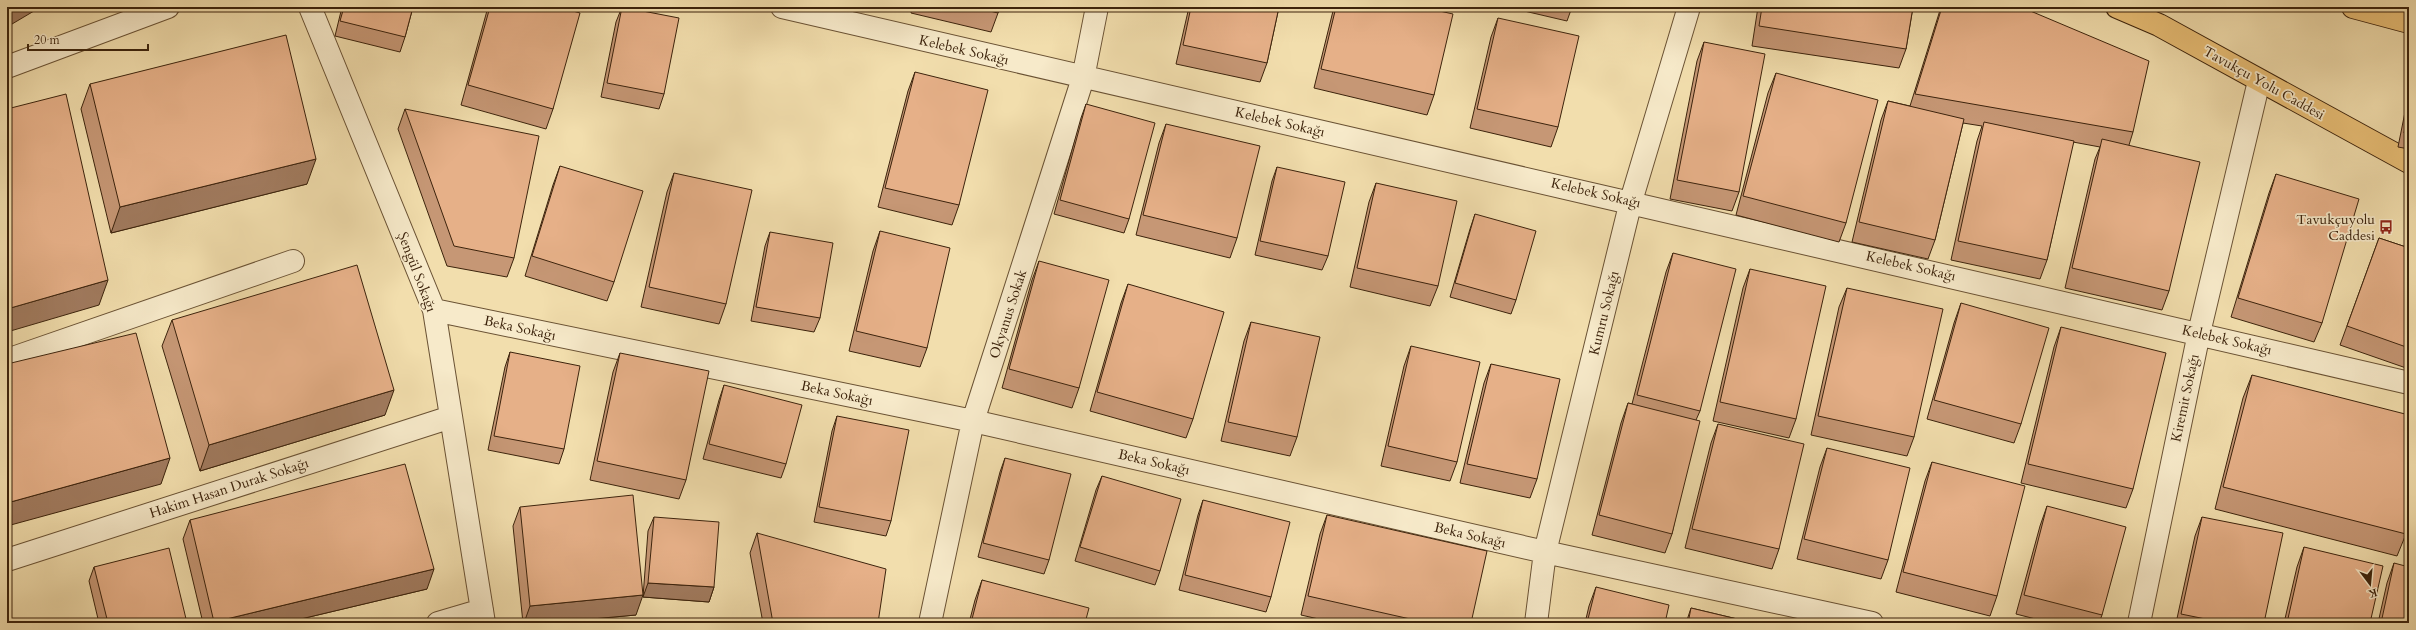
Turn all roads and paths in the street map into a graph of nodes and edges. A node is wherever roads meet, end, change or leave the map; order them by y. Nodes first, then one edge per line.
1 (168, 7) edge
2 (310, 7) edge
3 (782, 7) edge
4 (1097, 7) edge
5 (1689, 7) edge
6 (2117, 7) edge
7 (2353, 7) edge
8 (2409, 22) edge
9 (7, 67) edge
10 (1084, 78) junction
11 (2259, 81) junction
12 (2409, 162) edge
13 (1631, 201) junction
14 (293, 261) dead end
15 (434, 310) junction
16 (2199, 333) junction
17 (7, 360) edge
18 (2409, 383) edge
19 (451, 417) junction
20 (973, 421) junction
21 (1545, 552) junction
22 (7, 560) edge
23 (483, 617) edge
24 (438, 623) edge
25 (930, 623) edge
26 (1536, 623) edge
27 (1872, 623) edge
28 (2139, 623) edge

1 - 9 street
2 - 15 street, Şengül Sokağı
3 - 10 street, Kelebek Sokağı
4 - 10 street, Okyanus Sokak
5 - 13 street, Kumru Sokağı
6 - 11 main road, Tavukçu Yolu Caddesi
7 - 8 main road
10 - 13 street, Kelebek Sokağı
10 - 20 street, Okyanus Sokak
11 - 12 main road, Tavukçu Yolu Caddesi
11 - 16 street, Kiremit Sokağı
13 - 16 street, Kelebek Sokağı
13 - 21 street, Kumru Sokağı
14 - 17 street
15 - 19 street, Şengül Sokağı
15 - 20 street, Beka Sokağı
16 - 18 street, Kelebek Sokağı
16 - 28 street, Kiremit Sokağı
19 - 22 street, Hakim Hasan Durak Sokağı
19 - 23 street, Şengül Sokağı
20 - 21 street, Beka Sokağı
20 - 25 street, Okyanus Sokak
21 - 26 street, Kumru Sokağı
21 - 27 street, Beka Sokağı
23 - 24 street

